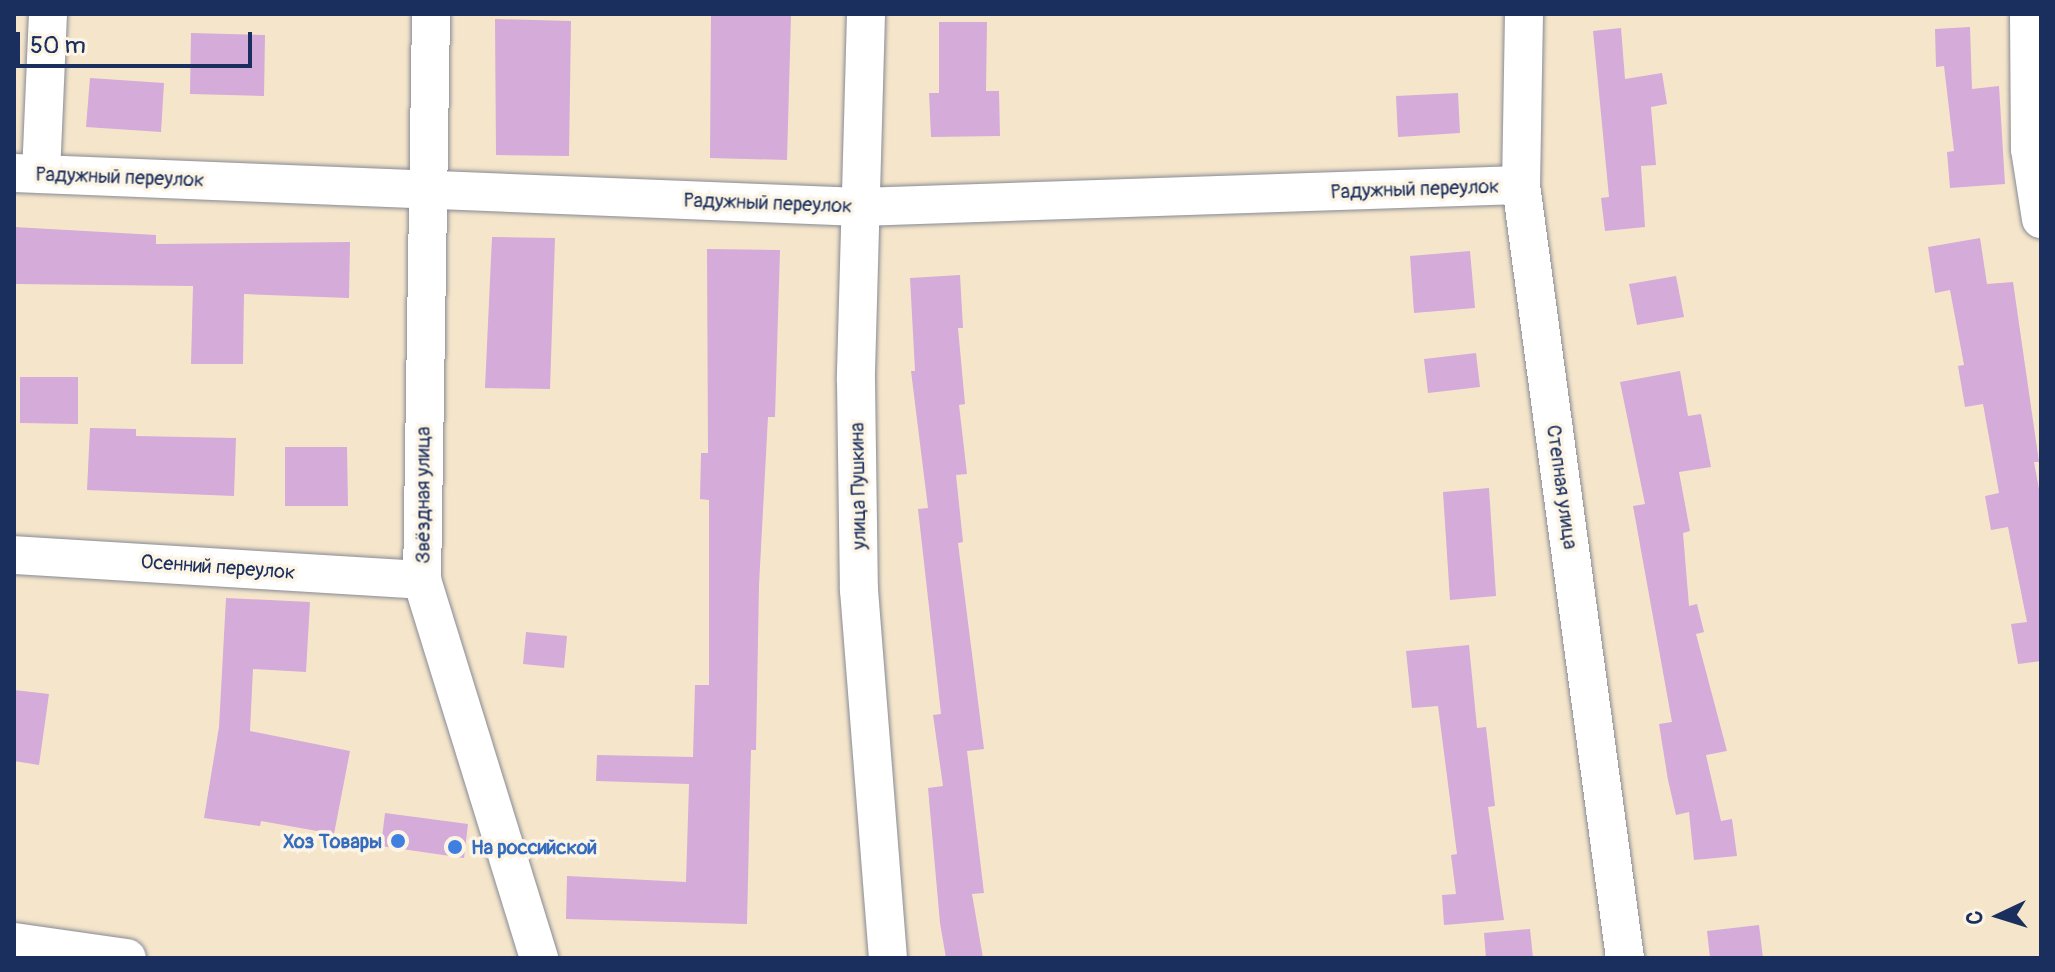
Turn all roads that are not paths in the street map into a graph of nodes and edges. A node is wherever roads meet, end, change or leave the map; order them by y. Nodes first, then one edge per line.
1 (48, 14) edge
2 (431, 14) edge
3 (866, 14) edge
4 (1524, 14) edge
5 (2029, 14) edge
6 (27, 174) edge
7 (1521, 185) junction
8 (424, 189) junction
9 (860, 207) junction
10 (2041, 219) edge
11 (14, 555) edge
12 (422, 580) junction
13 (14, 942) edge
14 (127, 958) edge
15 (539, 958) edge
16 (888, 958) edge
17 (1625, 958) edge

1 - 6 street
2 - 8 street, Звёздная улица
3 - 9 street, улица Пушкина
4 - 7 street, Степная улица
5 - 10 street
6 - 8 street, Радужный переулок
7 - 9 street, Радужный переулок
7 - 17 street, Степная улица
8 - 9 street, Радужный переулок
8 - 12 street, Звёздная улица
9 - 16 street, улица Пушкина
11 - 12 street, Осенний переулок
12 - 15 street, Звёздная улица
13 - 14 street

